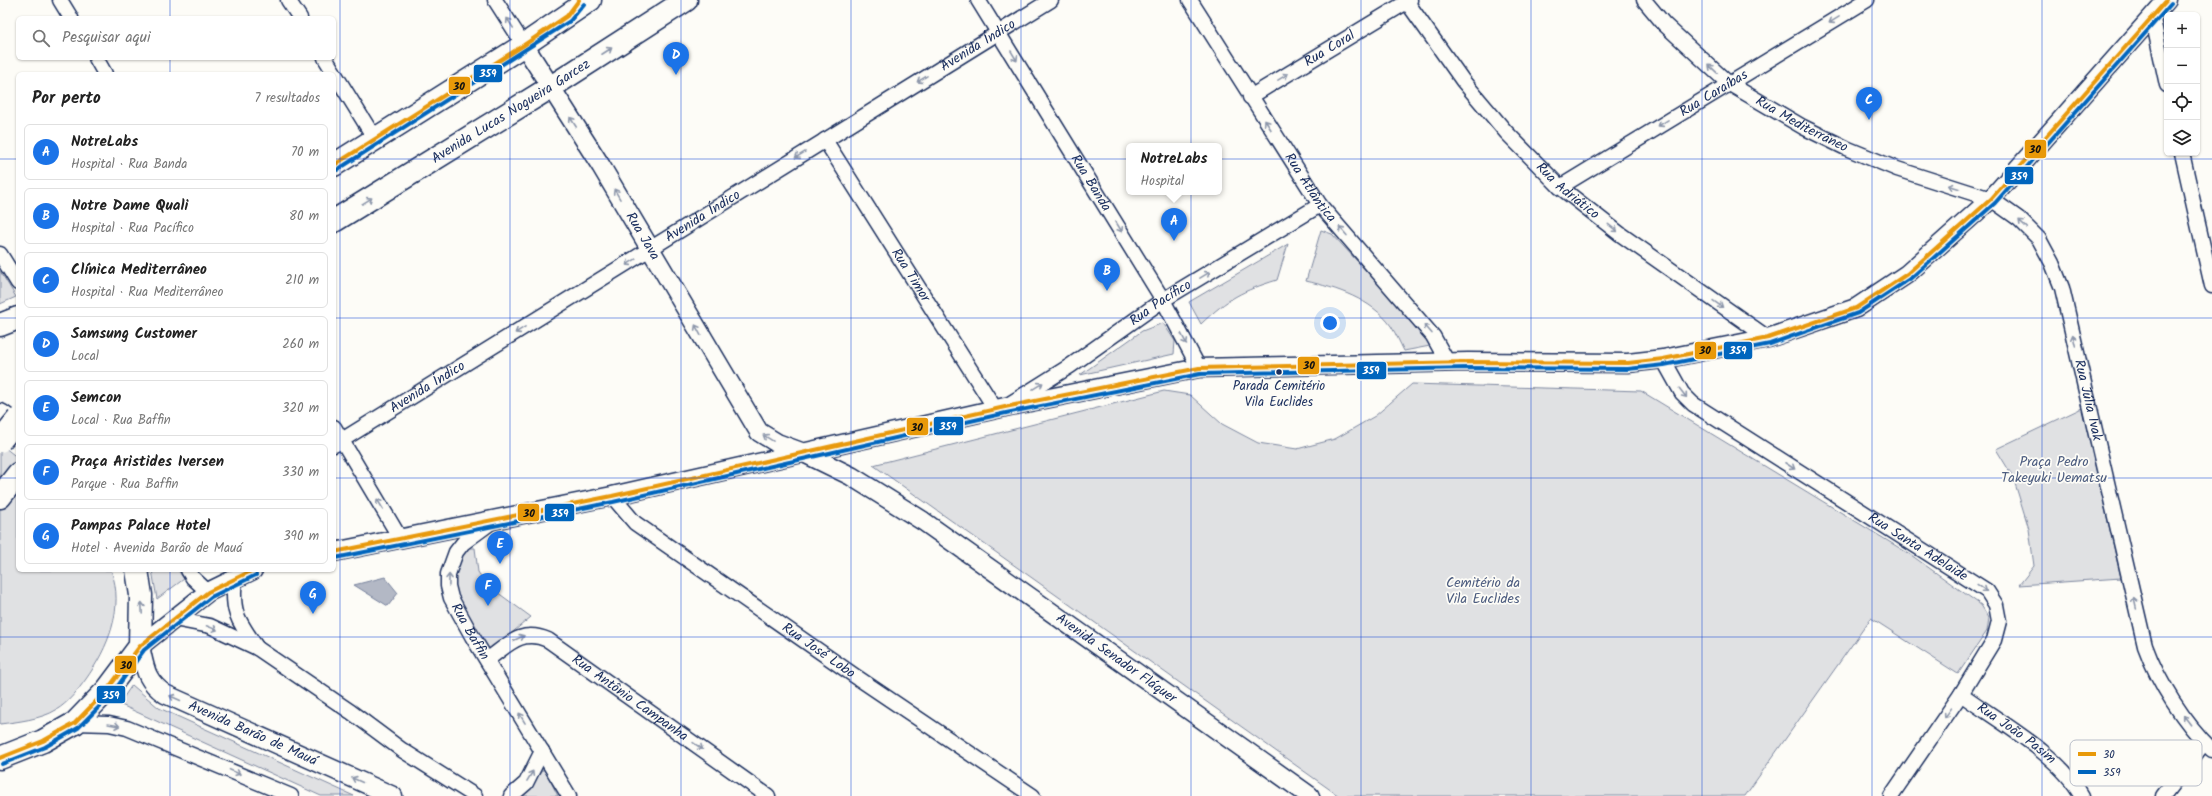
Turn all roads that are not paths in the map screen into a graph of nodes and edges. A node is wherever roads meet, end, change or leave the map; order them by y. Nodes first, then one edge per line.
1 (60, 0) edge
2 (288, 0) edge
3 (495, 0) edge
4 (590, 0) edge
5 (686, 0) edge
6 (978, 0) edge
7 (1051, 0) edge
8 (1190, 0) edge
9 (1644, 0) edge
10 (1867, 0) edge
11 (2167, 0) edge
12 (1409, 1) edge
13 (2152, 15) junction
14 (70, 16) edge
15 (299, 16) edge
16 (999, 31) junction
17 (524, 46) junction
18 (97, 60) edge
19 (326, 60) edge
20 (104, 72) edge
21 (334, 72) edge
22 (336, 76) edge
23 (1728, 83) junction
24 (2167, 84) edge
25 (551, 87) junction
26 (1250, 97) junction
27 (375, 139) junction
28 (825, 140) junction
29 (2183, 156) edge
30 (336, 163) edge
31 (1560, 187) junction
32 (1991, 199) junction
33 (1320, 205) junction
34 (336, 220) edge
35 (650, 250) junction
36 (0, 254) edge
37 (16, 279) edge
38 (2212, 286) edge
39 (1163, 300) junction
40 (16, 319) edge
41 (0, 325) edge
42 (1768, 338) junction
43 (1663, 359) junction
44 (1448, 363) junction
45 (1199, 368) junction
46 (1001, 408) junction
47 (0, 415) edge
48 (16, 421) edge
49 (16, 427) edge
50 (0, 441) edge
51 (338, 442) edge
52 (804, 453) junction
53 (16, 477) edge
54 (612, 496) junction
55 (0, 497) edge
56 (497, 519) junction
57 (923, 521) joint
58 (400, 538) junction
59 (336, 552) edge
60 (137, 572) edge
61 (189, 572) edge
62 (248, 572) edge
63 (235, 577) junction
64 (208, 592) junction
65 (174, 618) junction
66 (140, 646) junction
67 (257, 648) junction
68 (487, 660) junction
69 (1961, 694) junction
70 (75, 723) junction
71 (2208, 746) edge
72 (542, 752) junction
73 (0, 758) edge
74 (2070, 777) edge
75 (2076, 786) edge
76 (2172, 786) edge
77 (291, 796) edge
78 (393, 796) edge
79 (475, 796) edge
80 (511, 796) edge
81 (569, 796) edge
82 (768, 796) edge
83 (1033, 796) edge
84 (1310, 796) edge
85 (1891, 796) edge
86 (2082, 796) edge
87 (2163, 796) edge

1 - 14 street
2 - 15 street
17 -> 3 street, Rua Java
4 - 17 main road
25 -> 5 main road, Avenida Lucas Nogueira Garcez
6 - 16 street, Rua Banda
7 - 16 street, Avenida Índico
8 - 26 street, Rua Atlântica
23 -> 9 street, Rua Mediterrâneo
10 -> 23 street, Rua Caraíbas
11 - 13 street
26 -> 12 street, Rua Coral
12 - 31 street, Rua Adriático
13 - 24 street
13 - 32 street
16 -> 28 street, Avenida Índico
16 -> 39 street, Rua Banda
17 - 25 street, Rua Java
17 - 27 main road
18 - 20 street
19 - 21 street
22 - 27 street
23 -> 31 street, Rua Caraíbas
32 -> 23 street, Rua Mediterrâneo
34 -> 25 main road, Avenida Lucas Nogueira Garcez
35 -> 25 street, Rua Java
33 -> 26 street, Rua Atlântica
27 - 30 main road
28 -> 35 street, Avenida Índico
28 - 46 street, Rua Timor
29 - 38 street
31 -> 42 street, Rua Adriático
32 - 42 street
71 -> 32 street, Rua Júlia Ivak
39 -> 33 street, Rua Pacífico
44 -> 33 street, Rua Atlântica
35 -> 51 street, Avenida Índico
52 -> 35 street, Rua Java
36 - 37 street
39 -> 45 street, Rua Banda
46 -> 39 street, Rua Pacífico
40 - 41 main road
42 - 43 street
43 - 44 street
43 -> 69 street, Rua Santa Adelaide
44 - 45 street
45 - 46 street
46 - 52 street
47 - 49 main road
48 - 50 main road, bridge
58 -> 51 street
52 - 54 street
52 - 57 street, Rua Java
53 - 55 main road
54 - 56 street
54 - 83 street, Rua José Lobo
56 - 58 street
68 -> 56 street, Rua Baffin
57 - 84 street, Avenida Senador Fláquer
58 - 59 street
66 -> 60 main road
61 - 64 street
62 - 63 street
63 - 64 street
63 - 67 street
64 - 65 street
65 - 66 street
65 -> 67 street
66 - 70 main road
78 -> 66 street, Avenida Barão de Mauá
67 - 79 street
72 -> 68 street, Rua Baffin
68 -> 82 street, Rua Antônio Campanha
69 - 74 street, Rua João Pasim
69 -> 85 street, Rua Santa Adelaide
70 - 73 main road
70 -> 77 street
80 -> 72 street
72 - 81 street, Rua Baffin
75 - 86 street, Rua João Pasim
76 - 87 street

